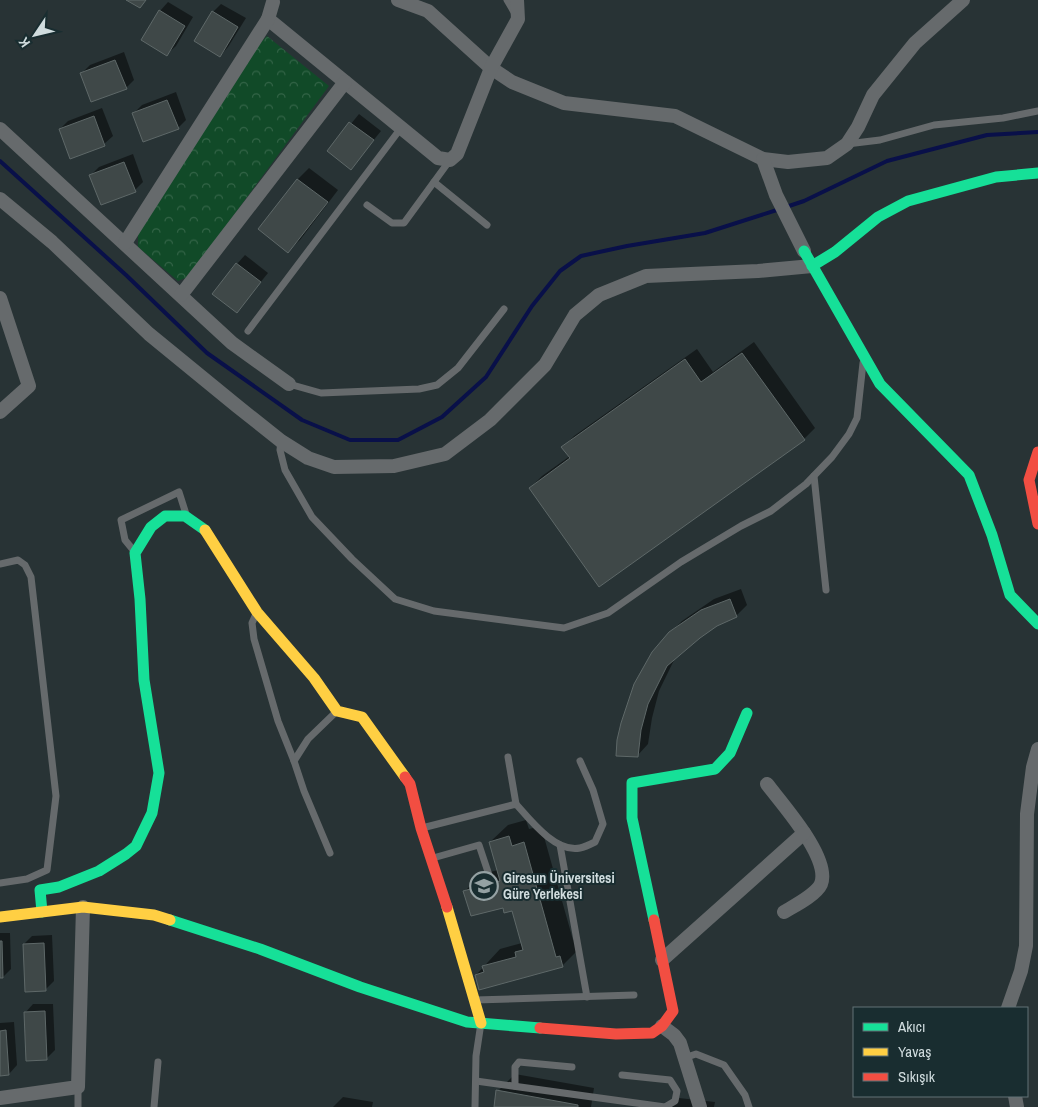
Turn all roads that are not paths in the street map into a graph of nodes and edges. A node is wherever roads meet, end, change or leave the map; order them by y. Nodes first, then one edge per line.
1 (398, 0) edge
2 (507, 0) edge
3 (517, 0) edge
4 (963, 0) edge
5 (274, 1) edge
6 (518, 18) junction
7 (268, 19) junction
8 (491, 68) junction
9 (345, 82) junction
10 (1038, 112) edge
11 (401, 128) junction
12 (0, 129) edge
13 (847, 144) junction
14 (763, 159) junction
15 (450, 160) junction
16 (1038, 173) edge
17 (434, 182) junction
18 (0, 199) edge
19 (367, 205) dead end
20 (487, 225) dead end
21 (125, 243) junction
22 (804, 251) joint
23 (812, 266) junction
24 (181, 295) junction
25 (0, 298) edge
26 (504, 309) dead end
27 (248, 331) dead end
28 (864, 355) junction
29 (289, 384) joint
30 (0, 412) edge
31 (281, 441) junction
32 (1038, 452) edge
33 (814, 476) junction
34 (187, 517) junction
35 (1038, 524) edge
36 (135, 553) junction
37 (0, 564) edge
38 (826, 590) dead end
39 (257, 612) junction
40 (1038, 624) edge
41 (337, 711) junction
42 (746, 713) dead end
43 (1038, 749) edge
44 (508, 758) dead end
45 (294, 761) junction
46 (580, 761) dead end
47 (767, 784) dead end
48 (516, 804) junction
49 (421, 828) junction
50 (804, 833) junction
51 (560, 846) junction
52 (330, 853) dead end
53 (432, 858) junction
54 (489, 875) dead end
55 (0, 883) edge
56 (83, 907) junction
57 (42, 912) junction
58 (784, 912) dead end
59 (0, 917) edge
60 (662, 960) junction
61 (634, 995) dead end
62 (587, 997) junction
63 (475, 1000) junction
64 (1008, 1007) edge
65 (481, 1023) junction
66 (662, 1026) junction
67 (684, 1058) junction
68 (158, 1062) dead end
69 (572, 1067) dead end
70 (622, 1075) dead end
71 (476, 1081) junction
72 (515, 1086) junction
73 (78, 1087) junction
74 (0, 1098) edge
75 (78, 1107) edge
76 (154, 1107) edge
77 (475, 1107) edge
78 (700, 1107) edge
79 (749, 1107) edge

1 - 8 street
2 - 6 lane
3 - 6 street
4 - 13 street
5 - 7 street
6 - 8 street
7 - 9 street
7 - 21 street
8 - 14 street
8 - 15 street
9 - 11 street
9 - 24 street
10 - 13 lane
11 - 15 street
11 - 27 lane
12 - 21 street
13 - 14 street
14 - 22 street
15 - 17 lane
16 - 23 street
17 - 19 lane
17 - 20 lane
18 - 31 street
21 - 24 street
22 - 23 street
23 - 28 street
23 - 31 street
24 - 29 street
25 - 30 street
26 - 29 lane
28 - 33 lane
28 - 40 street
31 - 33 lane
32 - 35 street
33 - 38 lane
34 - 36 street
34 - 36 lane
34 - 39 street
36 - 57 street
37 - 55 lane
39 - 41 street
39 - 45 lane
41 - 45 lane
41 - 49 street
42 - 60 street
43 - 64 street
44 - 48 lane
45 - 52 lane
46 - 51 lane
47 - 50 street
48 - 49 lane
48 - 51 lane
49 - 53 street
50 - 58 street
50 - 60 street
51 - 62 lane
53 - 54 lane
53 - 63 street
56 - 57 street
56 - 65 street
56 - 73 street
57 - 59 street
60 - 66 street
61 - 62 lane
62 - 63 lane
63 - 65 street
65 - 66 street
65 - 71 lane
66 - 67 street
67 - 78 street
67 - 79 lane
68 - 76 lane
69 - 72 lane
70 - 72 lane
71 - 72 lane
71 - 77 lane
73 - 74 street
73 - 75 lane

